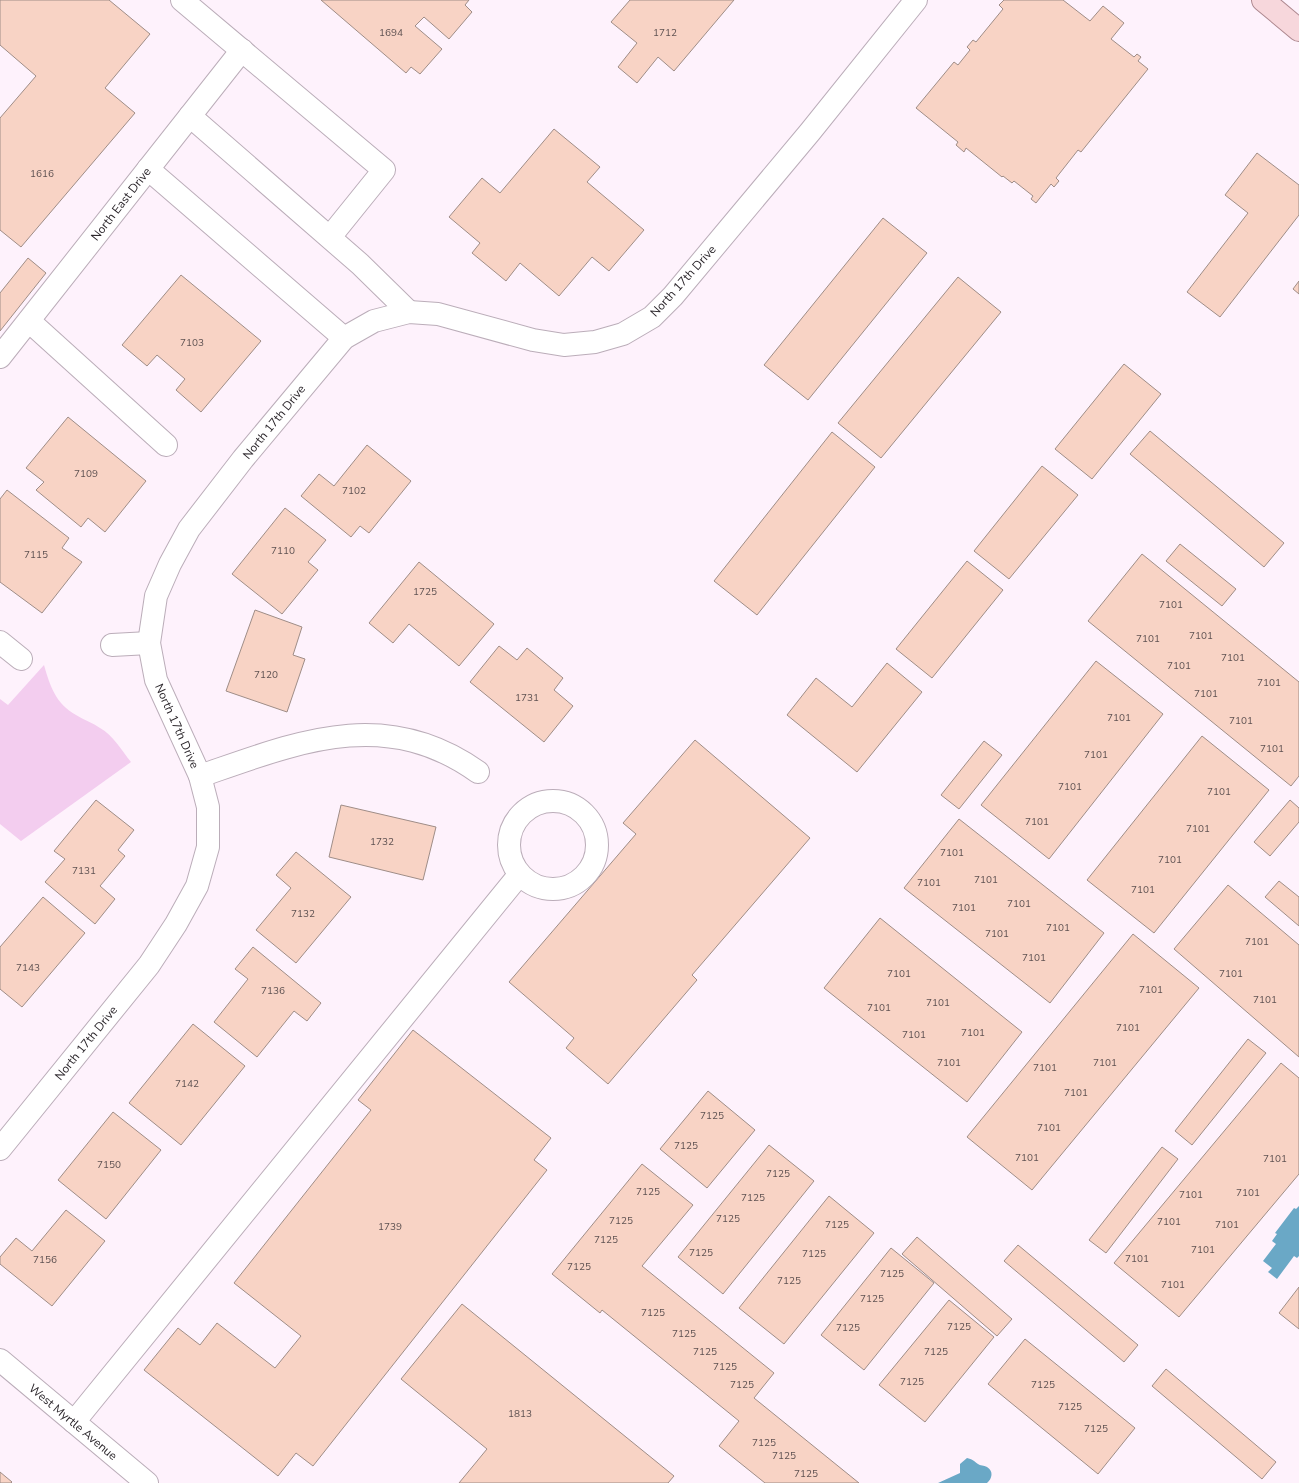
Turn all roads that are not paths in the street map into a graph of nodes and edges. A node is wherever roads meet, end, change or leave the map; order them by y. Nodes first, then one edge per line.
1 (182, 0) edge
2 (916, 0) edge
3 (1263, 0) edge
4 (1299, 30) edge
5 (242, 50) junction
6 (190, 116) junction
7 (148, 169) junction
8 (330, 237) junction
9 (409, 312) junction
10 (28, 321) junction
11 (344, 338) junction
12 (0, 357) edge
13 (166, 445) dead end
14 (0, 642) edge
15 (149, 643) junction
16 (112, 645) dead end
17 (21, 659) dead end
18 (478, 772) dead end
19 (200, 776) junction
20 (519, 875) junction
21 (0, 1149) edge
22 (0, 1360) edge
23 (74, 1422) junction
24 (147, 1483) edge

1 - 5 street
2 - 9 street, North 17th Drive
3 - 4 main road
5 - 6 street, North East Drive
5 - 8 street
6 - 7 street, North East Drive
6 - 8 street
7 - 10 street, North East Drive
7 - 11 street
8 - 9 street
9 - 11 street, North 17th Drive
10 - 12 street, North East Drive
10 - 13 street
11 - 15 street, North 17th Drive
14 - 17 street
15 - 16 street
15 - 19 street, North 17th Drive
18 - 19 street
19 - 21 street, North 17th Drive
20 - 20 street
20 - 23 street
22 - 23 street, West Myrtle Avenue
23 - 24 street, West Myrtle Avenue

